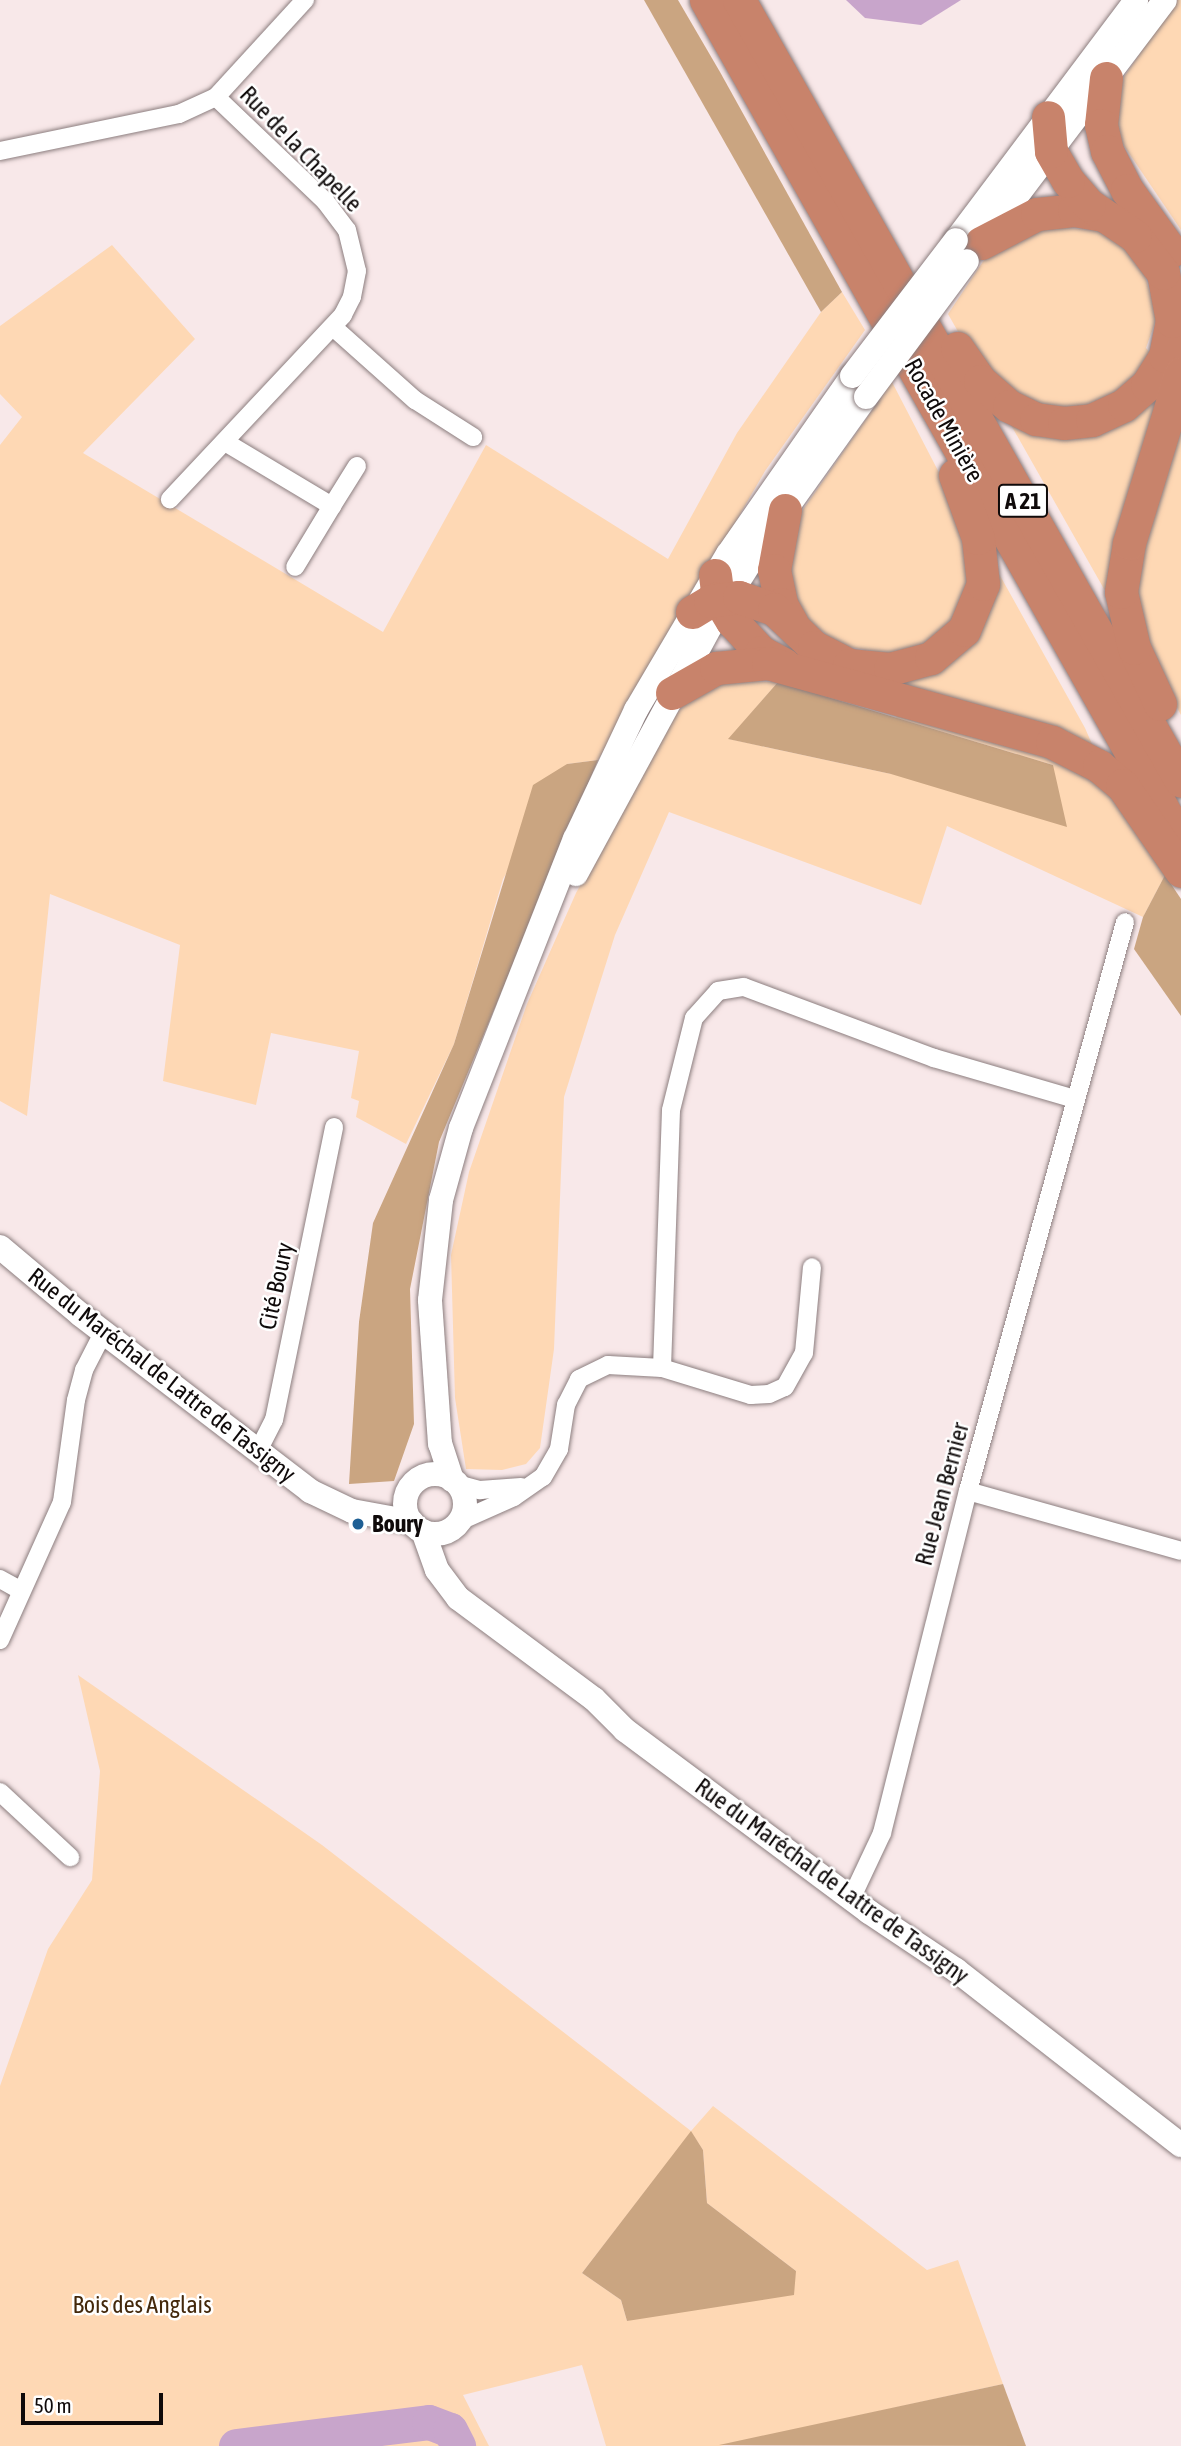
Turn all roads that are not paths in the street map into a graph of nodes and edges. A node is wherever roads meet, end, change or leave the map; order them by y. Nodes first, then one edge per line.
1 (305, 0) edge
2 (706, 0) edge
3 (739, 0) edge
4 (1136, 0) edge
5 (1165, 0) edge
6 (1107, 78) junction
7 (216, 97) junction
8 (1047, 138) junction
9 (0, 151) edge
10 (1113, 166) junction
11 (1102, 215) junction
12 (865, 222) junction
13 (968, 248) junction
14 (1181, 268) edge
15 (332, 327) junction
16 (909, 359) junction
17 (1181, 373) edge
18 (473, 437) dead end
19 (225, 442) junction
20 (357, 466) dead end
21 (170, 499) dead end
22 (332, 506) junction
23 (785, 510) junction
24 (295, 567) dead end
25 (715, 598) junction
26 (798, 632) junction
27 (792, 668) junction
28 (672, 693) junction
29 (1181, 748) edge
30 (1181, 781) edge
31 (1181, 841) edge
32 (1181, 871) edge
33 (1125, 922) dead end
34 (521, 981) junction
35 (1075, 1099) junction
36 (334, 1127) dead end
37 (0, 1247) edge
38 (812, 1267) dead end
39 (103, 1333) junction
40 (432, 1360) junction
41 (662, 1368) junction
42 (258, 1451) junction
43 (544, 1477) junction
44 (455, 1482) junction
45 (413, 1485) junction
46 (968, 1491) junction
47 (326, 1499) junction
48 (458, 1523) junction
49 (417, 1527) junction
50 (1181, 1551) edge
51 (0, 1579) edge
52 (20, 1590) junction
53 (483, 1616) junction
54 (0, 1640) edge
55 (0, 1792) edge
56 (70, 1857) dead end
57 (851, 1899) junction
58 (1181, 2145) edge

1 - 7 street
2 - 16 highway, Rocade Minière / A 21
3 - 12 highway, Rocade Minière / A 21
4 - 8 street
5 - 6 street
6 - 8 street
6 - 10 highway
7 - 9 street, Rue de la Chapelle
7 - 15 street, Rue de la Chapelle
8 - 10 highway
8 - 11 highway
8 - 13 street
10 - 14 highway
11 - 12 highway
11 - 13 highway
12 - 30 highway, Rocade Minière / A 21
13 - 23 street, bridge
13 - 25 street, bridge
15 - 18 street
15 - 19 street, Rue de la Chapelle
16 - 26 highway
16 - 31 highway, Rocade Minière / A 21
17 - 29 highway
19 - 21 street, Rue de la Chapelle
19 - 22 street
20 - 22 street
22 - 24 street
23 - 25 street
23 - 26 highway
25 - 26 highway
25 - 27 highway
25 - 28 street
25 - 34 street
27 - 28 highway
27 - 32 highway
28 - 34 street
33 - 35 street, Rue Jean Bernier
34 - 40 street
35 - 41 street
35 - 46 street, Rue Jean Bernier
36 - 42 street, Cité Boury
37 - 39 street, Rue du Maréchal de Lattre de Tassigny
38 - 41 street
39 - 42 street, Rue du Maréchal de Lattre de Tassigny
39 - 52 street
40 - 44 street
40 - 45 street
41 - 43 street
42 - 47 street, Rue du Maréchal de Lattre de Tassigny
43 - 44 street
43 - 48 street
44 - 45 street
44 - 48 street
45 - 47 street
45 - 49 street
46 - 50 street
46 - 57 street, Rue Jean Bernier
47 - 49 street, Rue du Maréchal de Lattre de Tassigny
48 - 49 street
48 - 53 street, Rue du Maréchal de Lattre de Tassigny
49 - 53 street, Rue du Maréchal de Lattre de Tassigny
51 - 52 street
52 - 54 street
53 - 57 street, Rue du Maréchal de Lattre de Tassigny
55 - 56 street
57 - 58 street, Rue du Maréchal de Lattre de Tassigny

